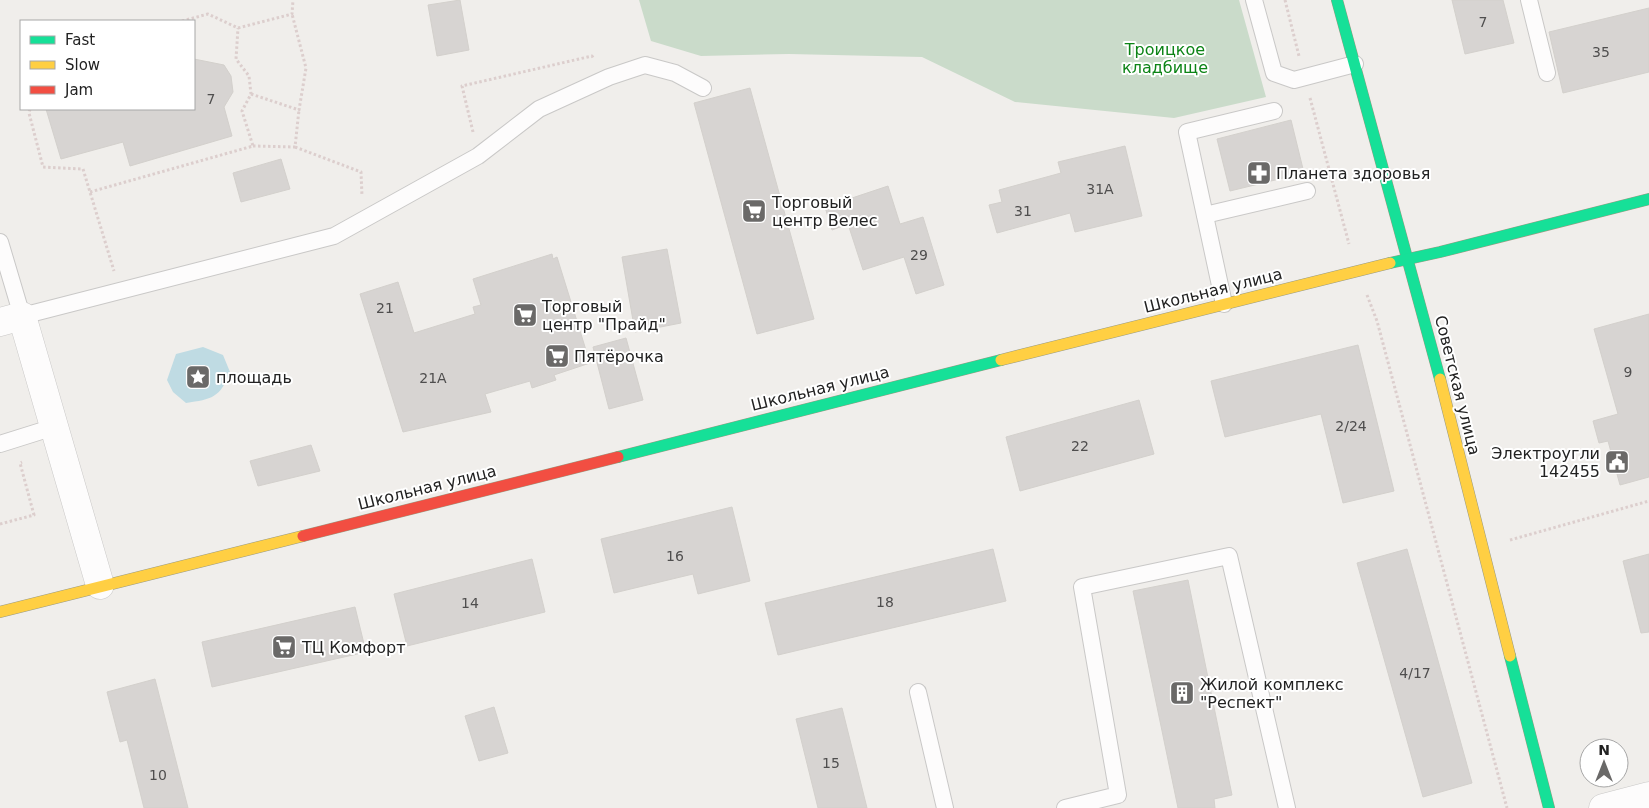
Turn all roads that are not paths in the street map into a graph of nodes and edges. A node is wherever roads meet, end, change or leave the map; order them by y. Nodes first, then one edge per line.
1 (1254, 0) edge
2 (1337, 0) edge
3 (1529, 0) edge
4 (1355, 64) junction
5 (1547, 73) dead end
6 (703, 88) dead end
7 (1274, 111) dead end
8 (1307, 192) dead end
9 (1649, 199) edge
10 (1205, 215) junction
11 (0, 242) edge
12 (1408, 258) junction
13 (1224, 304) junction
14 (11, 319) edge
15 (58, 439) junction
16 (0, 444) edge
17 (100, 586) junction
18 (0, 612) edge
19 (918, 692) dead end
20 (1649, 796) edge
21 (945, 808) edge
22 (1066, 808) edge
23 (1288, 808) edge
24 (1550, 808) edge
25 (1603, 808) edge

1 - 4 lane
2 - 4 main road, Советская улица
3 - 5 lane
4 - 12 main road, Советская улица
6 - 14 lane
7 - 10 lane
8 - 10 lane
9 - 12 main road, Школьная улица
10 - 13 lane
11 - 14 lane
12 - 13 main road, Школьная улица
12 - 24 main road, Советская улица
13 - 17 main road, Школьная улица
14 - 15 street
15 - 16 lane
15 - 17 street
17 - 18 main road, Школьная улица
19 - 21 lane
20 - 25 street
22 - 23 lane

